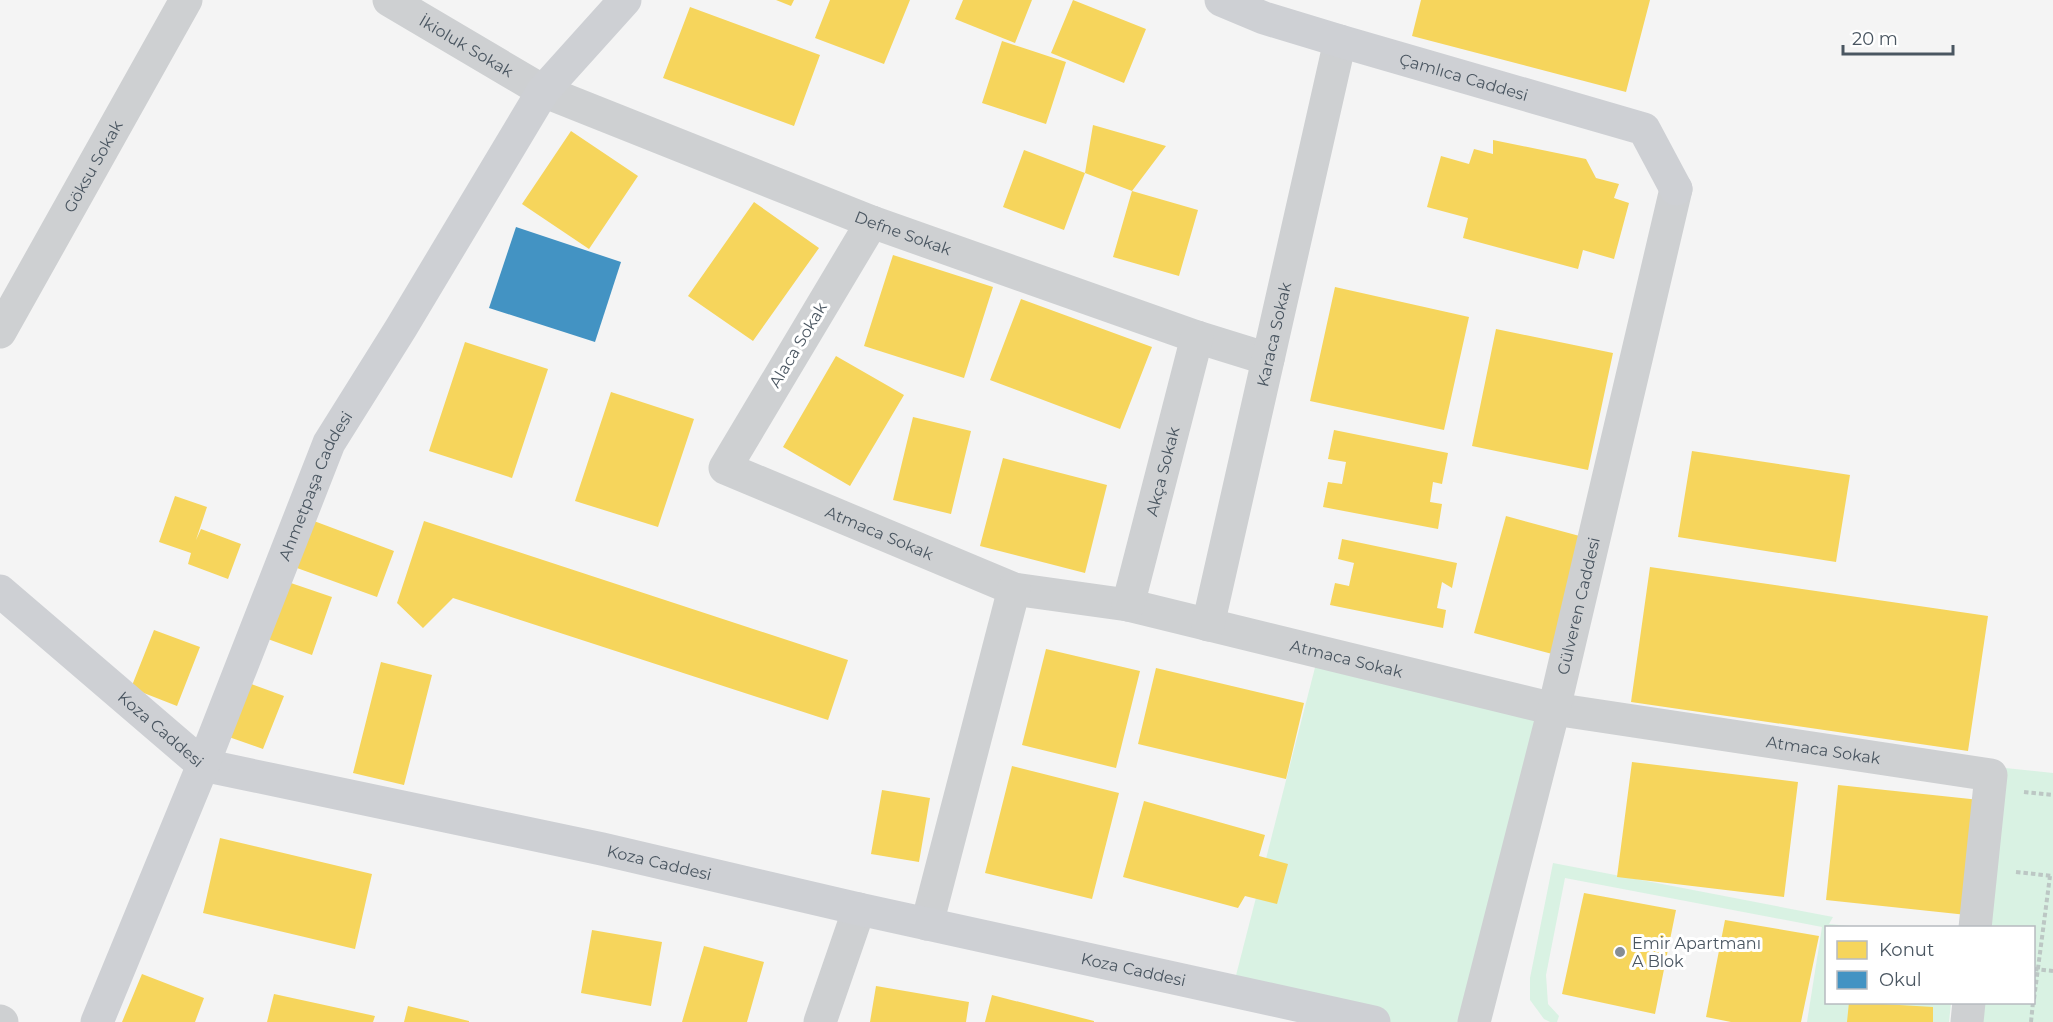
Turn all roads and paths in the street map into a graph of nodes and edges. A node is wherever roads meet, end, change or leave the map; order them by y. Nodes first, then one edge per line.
1 (186, 0) edge
2 (389, 0) edge
3 (625, 0) edge
4 (1221, 0) edge
5 (1340, 41) junction
6 (543, 91) junction
7 (1676, 189) joint
8 (872, 222) junction
9 (0, 332) edge
10 (1197, 337) junction
11 (1268, 359) junction
12 (724, 468) joint
13 (1014, 589) junction
14 (0, 591) edge
15 (1128, 605) junction
16 (1208, 626) junction
17 (1554, 709) junction
18 (203, 765) junction
19 (2053, 876) edge
20 (859, 909) junction
21 (927, 924) junction
22 (1975, 926) edge
23 (2036, 969) edge
24 (2053, 971) edge
25 (1969, 1004) edge
26 (2033, 1004) edge
27 (97, 1022) edge
28 (820, 1022) edge
29 (1374, 1022) edge
30 (1474, 1022) edge
31 (1967, 1022) edge
32 (2031, 1022) edge

1 - 9 street, Göksu Sokak
2 - 6 street, İkioluk Sokak
3 - 6 street, Ahmetpaşa Caddesi
4 - 5 street, Çamlıca Caddesi
5 - 7 street, Çamlıca Caddesi
5 - 11 street, Karaca Sokak
6 - 8 street, Defne Sokak
6 - 18 street, Ahmetpaşa Caddesi
7 - 17 street, Gülveren Caddesi
8 - 10 street, Defne Sokak
8 - 12 street, Alaca Sokak
10 - 11 street, Defne Sokak
10 - 15 street, Akça Sokak
11 - 16 street, Karaca Sokak
12 - 13 street, Atmaca Sokak
13 - 15 street, Atmaca Sokak
13 - 21 street
14 - 18 street, Koza Caddesi
15 - 16 street, Atmaca Sokak
16 - 17 street, Atmaca Sokak
17 - 22 street, Atmaca Sokak
17 - 30 street, Gülveren Caddesi
18 - 20 street, Koza Caddesi
18 - 27 street, Ahmetpaşa Caddesi
19 - 23 path
20 - 21 street, Koza Caddesi
20 - 28 street
21 - 29 street, Koza Caddesi
23 - 24 path
25 - 31 street
26 - 32 path

